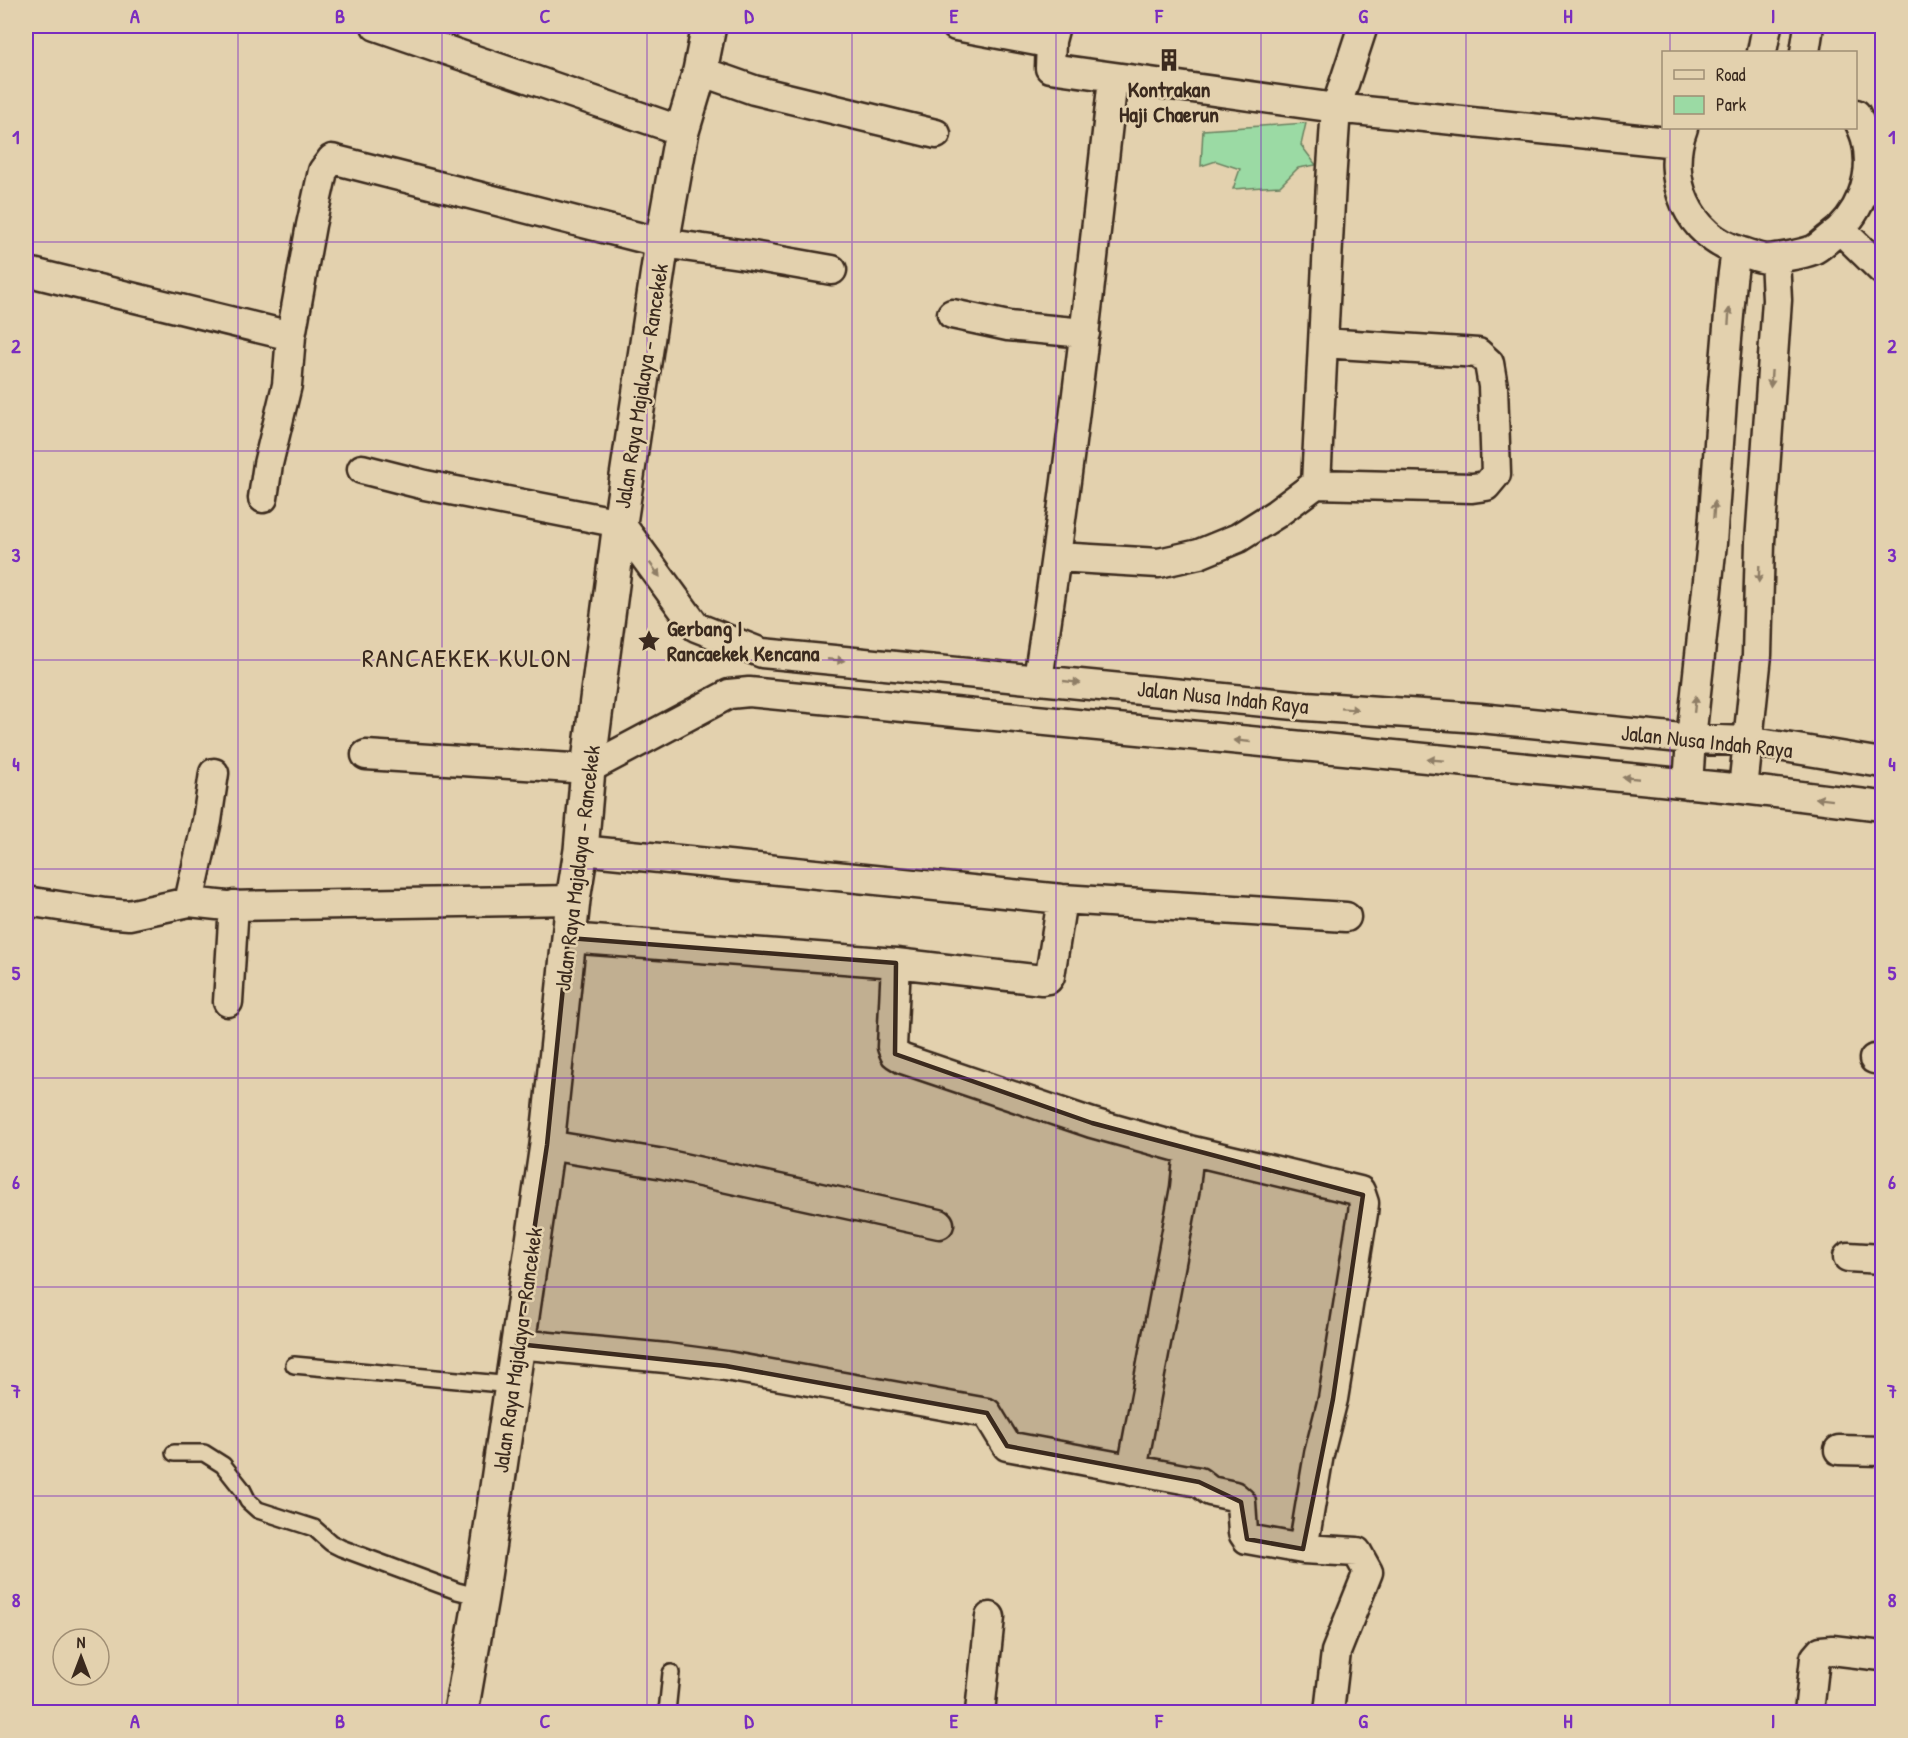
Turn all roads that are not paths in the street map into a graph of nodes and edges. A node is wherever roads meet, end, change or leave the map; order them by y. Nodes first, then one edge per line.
1 (376, 26) edge
2 (709, 26) edge
3 (956, 26) edge
4 (1363, 26) edge
5 (1767, 26) edge
6 (1809, 26) edge
7 (1053, 33) edge
8 (1762, 51) edge
9 (1805, 51) edge
10 (700, 71) junction
11 (1113, 78) junction
12 (1336, 108) junction
13 (1857, 116) edge
14 (682, 131) junction
15 (936, 134) dead end
16 (1680, 135) edge
17 (1876, 173) edge
18 (1841, 230) junction
19 (662, 243) junction
20 (1736, 250) junction
21 (1775, 258) junction
22 (832, 270) dead end
23 (1882, 270) edge
24 (26, 273) edge
25 (952, 314) dead end
26 (1085, 333) junction
27 (291, 336) junction
28 (1323, 344) junction
29 (362, 469) dead end
30 (1316, 484) junction
31 (262, 498) dead end
32 (620, 523) junction
33 (1057, 557) junction
34 (1038, 679) junction
35 (1306, 706) junction
36 (1691, 739) junction
37 (1748, 741) junction
38 (1302, 747) junction
39 (366, 755) dead end
40 (1882, 763) edge
41 (588, 768) junction
42 (214, 773) dead end
43 (1688, 783) junction
44 (1743, 789) junction
45 (1882, 806) edge
46 (581, 850) junction
47 (1062, 899) junction
48 (573, 900) junction
49 (26, 901) edge
50 (189, 902) junction
51 (234, 905) junction
52 (1346, 917) dead end
53 (568, 938) junction
54 (896, 963) junction
55 (228, 1002) dead end
56 (548, 1145) junction
57 (1189, 1150) junction
58 (939, 1224) dead end
59 (1848, 1257) dead end
60 (1882, 1259) edge
61 (518, 1344) junction
62 (294, 1365) dead end
63 (512, 1385) junction
64 (1839, 1450) dead end
65 (1882, 1451) edge
66 (174, 1453) dead end
67 (1132, 1470) junction
68 (1303, 1550) junction
69 (482, 1597) junction
70 (990, 1617) dead end
71 (1882, 1656) edge
72 (671, 1673) dead end
73 (461, 1713) edge
74 (666, 1713) edge
75 (980, 1713) edge
76 (1329, 1713) edge
77 (1809, 1713) edge

1 - 14 street
2 - 10 main road, Jalan Raya Majalaya - Rancekek
3 - 7 street
4 - 12 street
5 - 8 street
6 - 9 street
7 - 11 street
10 - 14 main road, Jalan Raya Majalaya - Rancekek
10 - 15 street
11 - 12 street
11 - 26 street
12 - 16 street
12 - 28 street
13 - 17 street
14 - 19 main road, Jalan Raya Majalaya - Rancekek
16 - 20 street
17 - 18 street
18 - 21 street
18 - 23 street
19 - 22 street
19 - 27 street
19 - 32 main road, Jalan Raya Majalaya - Rancekek
20 - 21 street
36 -> 20 street
21 -> 37 street
24 - 27 street
25 - 26 street
26 - 33 street
27 - 31 street
28 - 30 street
28 - 30 street
29 - 32 street
30 - 33 street
32 -> 34 street, Jalan Nusa Indah Raya
32 - 41 main road, Jalan Raya Majalaya - Rancekek
33 - 34 street
34 -> 35 street, Jalan Nusa Indah Raya
35 -> 36 street, Jalan Nusa Indah Raya
35 - 38 street
36 - 37 street, Jalan Nusa Indah Raya
36 - 43 street
37 - 40 street, Jalan Nusa Indah Raya
37 - 44 street
38 -> 41 street, Jalan Nusa Indah Raya
43 -> 38 street, Jalan Nusa Indah Raya
39 - 41 street
41 - 46 main road, Jalan Raya Majalaya - Rancekek
42 - 50 street
43 - 44 street, Jalan Nusa Indah Raya
45 -> 44 street, Jalan Nusa Indah Raya
46 - 47 street
46 - 48 main road, Jalan Raya Majalaya - Rancekek
47 - 52 street
47 - 54 street
48 - 51 street
48 - 53 main road, Jalan Raya Majalaya - Rancekek
49 - 50 street
50 - 51 street
51 - 55 street
53 - 54 street
53 - 56 main road, Jalan Raya Majalaya - Rancekek
54 - 57 street
56 - 58 street
56 - 61 main road, Jalan Raya Majalaya - Rancekek
57 - 67 street
57 - 68 street
59 - 60 street
61 - 63 main road, Jalan Raya Majalaya - Rancekek
61 - 67 street
62 - 63 lane
63 - 69 main road, Jalan Raya Majalaya - Rancekek
64 - 65 street
66 - 69 lane
67 - 68 street
68 - 76 street
69 - 73 main road, Jalan Raya Majalaya - Rancekek
70 - 75 street
71 - 77 street
72 - 74 lane

